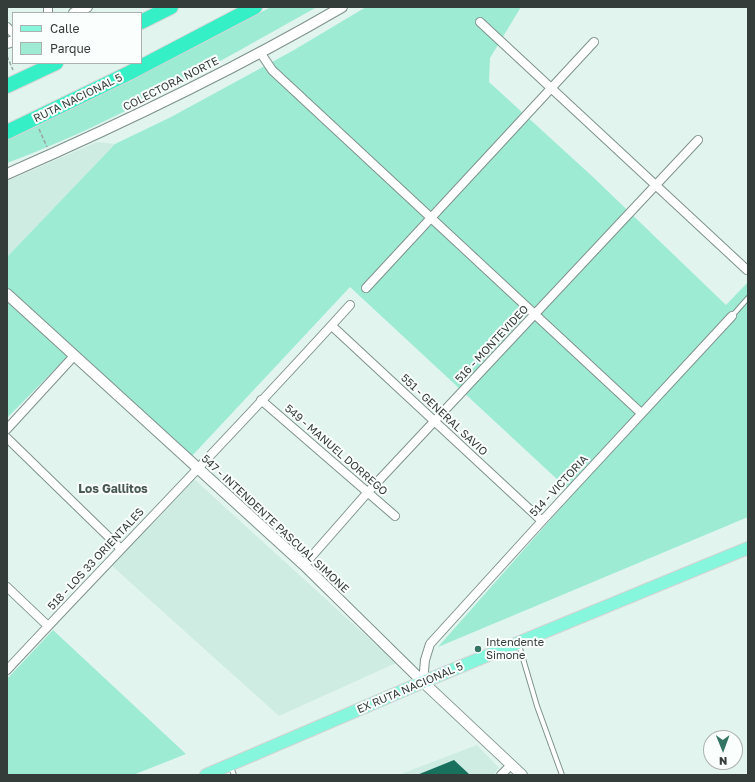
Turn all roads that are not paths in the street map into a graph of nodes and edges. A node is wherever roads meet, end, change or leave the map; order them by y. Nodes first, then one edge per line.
1 (87, 7) edge
2 (171, 7) edge
3 (255, 7) edge
4 (342, 7) edge
5 (76, 12) edge
6 (142, 22) edge
7 (480, 22) dead end
8 (594, 42) dead end
9 (260, 52) junction
10 (54, 64) edge
11 (7, 86) edge
12 (551, 88) junction
13 (7, 132) edge
14 (698, 140) dead end
15 (7, 174) edge
16 (656, 185) junction
17 (431, 217) junction
18 (748, 272) edge
19 (366, 288) dead end
20 (7, 294) edge
21 (748, 298) edge
22 (350, 305) dead end
23 (535, 315) junction
24 (732, 316) joint
25 (332, 326) junction
26 (73, 357) junction
27 (261, 400) junction
28 (641, 414) junction
29 (434, 422) junction
30 (7, 429) edge
31 (7, 438) edge
32 (198, 469) junction
33 (368, 492) junction
34 (396, 516) dead end
35 (542, 521) junction
36 (120, 548) junction
37 (748, 548) edge
38 (304, 565) junction
39 (7, 587) edge
40 (48, 626) junction
41 (519, 642) junction
42 (7, 670) edge
43 (423, 682) junction
44 (511, 764) junction
45 (232, 770) edge
46 (206, 775) edge
47 (501, 775) edge
48 (522, 775) edge
49 (562, 775) edge

1 - 5 street
2 - 6 highway
3 - 13 highway, RUTA NACIONAL 5
4 - 9 street, COLECTORA NORTE
7 - 12 street
8 - 12 street
9 - 15 street, COLECTORA NORTE
9 - 17 street
10 - 11 highway
12 - 16 street
12 - 17 street
14 - 16 street, 516 - MONTEVIDEO
16 - 18 street
16 - 23 street, 516 - MONTEVIDEO
17 - 19 street
17 - 23 street
20 - 26 street, 547 - INTENDENTE PASCUAL SIMONE
21 - 24 lane
22 - 25 street, 518 - LOS 33 ORIENTALES
23 - 28 street
23 - 29 street, 516 - MONTEVIDEO
24 - 28 street, 514 - VICTORIA
25 - 27 street, 518 - LOS 33 ORIENTALES
25 - 29 street, 551 - GENERAL SAVIO
26 - 30 street
26 - 32 street, 547 - INTENDENTE PASCUAL SIMONE
27 - 32 street, 518 - LOS 33 ORIENTALES
27 - 33 street, 549 - MANUEL DORREGO
28 - 35 street, 514 - VICTORIA
29 - 33 street, 516 - MONTEVIDEO
29 - 35 street, 551 - GENERAL SAVIO
31 - 36 street
32 - 36 street, 518 - LOS 33 ORIENTALES
32 - 38 street, 547 - INTENDENTE PASCUAL SIMONE
33 - 34 street, 549 - MANUEL DORREGO
33 - 38 street, 516 - MONTEVIDEO
35 - 43 street, 514 - VICTORIA
36 - 40 street, 518 - LOS 33 ORIENTALES
37 - 41 main road, EX RUTA NACIONAL 5
38 - 43 street, 547 - INTENDENTE PASCUAL SIMONE
39 - 40 street
40 - 42 street, 518 - LOS 33 ORIENTALES
41 - 43 main road, EX RUTA NACIONAL 5
41 - 49 lane
43 - 44 street, 547 - INTENDENTE PASCUAL SIMONE
43 - 45 main road, EX RUTA NACIONAL 5
44 - 47 street
44 - 48 street, 547 - INTENDENTE PASCUAL SIMONE
45 - 46 main road, EX RUTA NACIONAL 5

